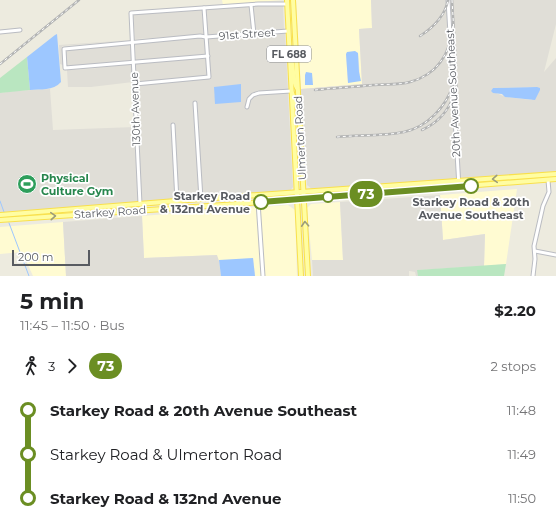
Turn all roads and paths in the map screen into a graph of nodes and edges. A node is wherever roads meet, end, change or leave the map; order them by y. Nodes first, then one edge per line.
1 (293, 0) edge
2 (448, 0) edge
3 (287, 2) edge
4 (251, 5) junction
5 (204, 8) junction
6 (20, 30) dead end
7 (288, 31) junction
8 (0, 32) edge
9 (254, 34) junction
10 (206, 36) junction
11 (295, 41) junction
12 (132, 43) junction
13 (289, 54) junction
14 (208, 56) junction
15 (133, 63) junction
16 (135, 84) junction
17 (298, 90) junction
18 (291, 91) junction
19 (195, 103) dead end
20 (247, 107) dead end
21 (299, 108) junction
22 (173, 125) dead end
23 (556, 174) edge
24 (556, 179) edge
25 (548, 180) junction
26 (458, 182) junction
27 (459, 187) junction
28 (296, 193) junction
29 (303, 193) junction
30 (224, 198) junction
31 (304, 198) junction
32 (201, 199) junction
33 (296, 199) junction
34 (177, 201) junction
35 (258, 202) junction
36 (140, 204) junction
37 (216, 205) junction
38 (146, 209) junction
39 (118, 211) junction
40 (0, 215) edge
41 (0, 220) edge
42 (535, 251) junction
43 (556, 255) edge
44 (263, 276) edge
45 (301, 276) edge
46 (308, 276) edge
47 (533, 276) edge

1 - 11 main road, Ulmerton Road / FL 688
2 - 26 street, 20th Avenue Southeast
3 - 4 street
3 - 7 main road, Ulmerton Road / FL 688
3 - 11 main road
4 - 5 street
4 - 9 street
5 - 10 street
5 - 12 street, 130th Avenue
6 - 8 street
7 - 9 street, 91st Street
7 - 13 main road, Ulmerton Road / FL 688
9 - 10 street, 91st Street
10 - 12 street, 91st Street
10 - 14 street
11 - 17 main road, Ulmerton Road / FL 688
12 - 15 street, 130th Avenue
12 - 15 street, 91st Street
13 - 17 main road
13 - 18 main road, Ulmerton Road / FL 688
14 - 15 street
14 - 16 street
15 - 16 street, 130th Avenue
16 - 36 street, 130th Avenue
17 - 21 main road, Ulmerton Road / FL 688
18 - 20 street
18 - 21 main road
18 - 28 main road, Ulmerton Road / FL 688
19 - 32 street
21 - 29 main road, Ulmerton Road / FL 688
22 - 34 street
23 -> 26 main road, Starkey Road
24 - 25 main road, Starkey Road
25 - 27 main road, Starkey Road
25 - 42 street
26 - 27 street, 20th Avenue Southeast
26 - 29 main road, Starkey Road
27 - 31 main road, Starkey Road
28 - 29 main road, Starkey Road
28 - 30 main road, Starkey Road
28 - 33 main road, Ulmerton Road / FL 688
29 - 31 main road, Ulmerton Road / FL 688
30 - 32 main road, Starkey Road
30 - 37 main road
31 - 33 main road, Starkey Road
46 -> 31 main road, Ulmerton Road / FL 688
32 - 34 main road, Starkey Road
33 - 35 main road, Starkey Road
33 - 45 main road, Ulmerton Road / FL 688
34 - 36 main road, Starkey Road
35 - 37 main road, Starkey Road
35 - 44 street
36 - 38 main road
36 - 39 main road
36 - 40 main road, Starkey Road
37 - 38 main road, Starkey Road
38 - 39 main road, Starkey Road
41 -> 39 main road, Starkey Road
42 - 43 street
42 - 47 street

